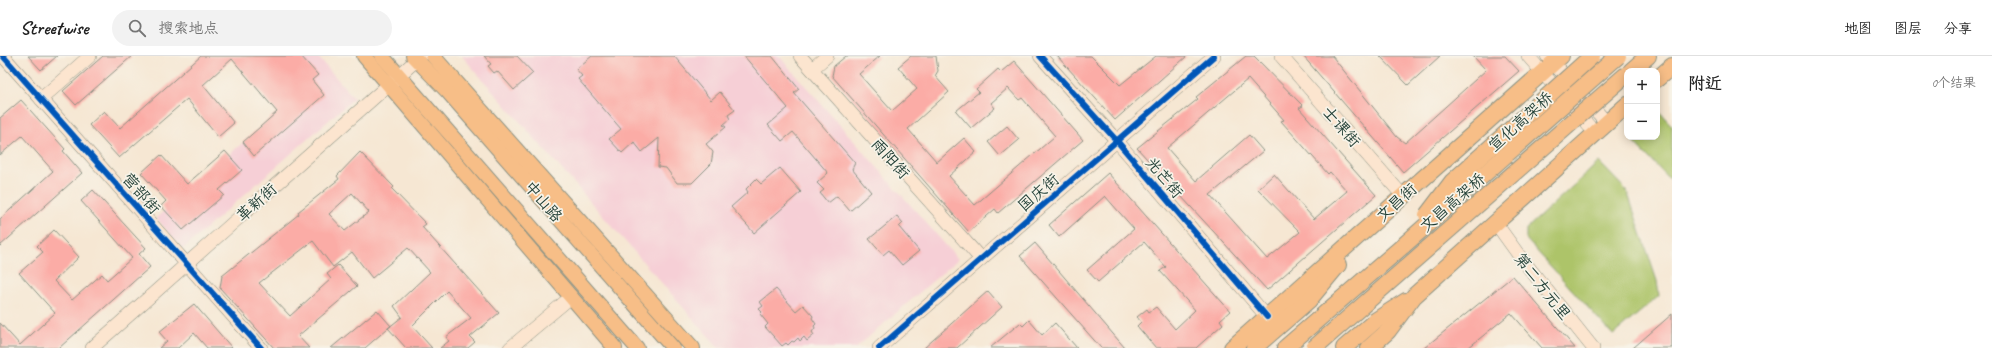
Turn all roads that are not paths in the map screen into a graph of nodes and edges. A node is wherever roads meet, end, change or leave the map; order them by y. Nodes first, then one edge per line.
1 (3, 56) edge
2 (90, 56) edge
3 (364, 56) edge
4 (382, 56) edge
5 (433, 56) edge
6 (800, 56) edge
7 (827, 56) edge
8 (1040, 56) edge
9 (1214, 56) edge
10 (1281, 56) edge
11 (1528, 56) edge
12 (1592, 56) edge
13 (1618, 56) edge
14 (1648, 56) edge
15 (417, 57) edge
16 (1551, 62) edge
17 (1672, 66) edge
18 (1634, 68) edge
19 (812, 70) junction
20 (1660, 76) edge
21 (1624, 77) edge
22 (393, 79) junction
23 (40, 98) junction
24 (1624, 108) edge
25 (1601, 128) junction
26 (1117, 141) junction
27 (1403, 196) junction
28 (1495, 222) junction
29 (1371, 224) junction
30 (1404, 245) junction
31 (981, 259) junction
32 (186, 264) junction
33 (1414, 296) junction
34 (571, 297) junction
35 (1267, 317) junction
36 (92, 348) edge
37 (261, 348) edge
38 (510, 348) edge
39 (614, 348) edge
40 (637, 348) edge
41 (673, 348) edge
42 (693, 348) edge
43 (879, 348) edge
44 (1232, 348) edge
45 (1254, 348) edge
46 (1285, 348) edge
47 (1314, 348) edge
48 (1344, 348) edge
49 (1369, 348) edge
50 (1593, 348) edge

1 - 23 street, 营部街
2 - 23 street
3 - 22 main road
4 - 22 main road, 中山路
5 - 42 main road
6 - 19 street, 雨阳街
7 - 19 street
8 - 26 street, 光芒街
9 - 26 street, 国庆街
10 - 27 street, 士课街
11 - 16 street
12 - 30 highway, 宣化高架桥, bridge
13 - 30 highway, 文昌高架桥, bridge
14 - 18 highway
15 - 22 street, 革新街
15 - 41 main road, 中山路
16 - 25 street
16 - 27 highway, 文昌街
17 - 20 highway
19 - 31 street, 雨阳街
21 - 47 highway, 文昌高架桥, bridge
22 - 32 street, 革新街
22 - 34 main road
22 - 40 main road, 中山路
23 - 32 street, 营部街
24 - 25 highway
25 - 28 highway
26 - 31 street, 国庆街
26 - 35 street, 光芒街
27 - 29 highway, 文昌街
28 - 33 highway
28 - 50 street, 第二方元里
29 - 35 highway, 文昌街
29 - 45 highway
30 - 46 highway, 文昌高架桥
31 - 43 street, 国庆街
32 - 36 street, 革新街
32 - 37 street, 营部街
33 - 48 highway
33 - 49 highway
34 - 38 street
34 - 39 main road
35 - 44 highway, 文昌街

